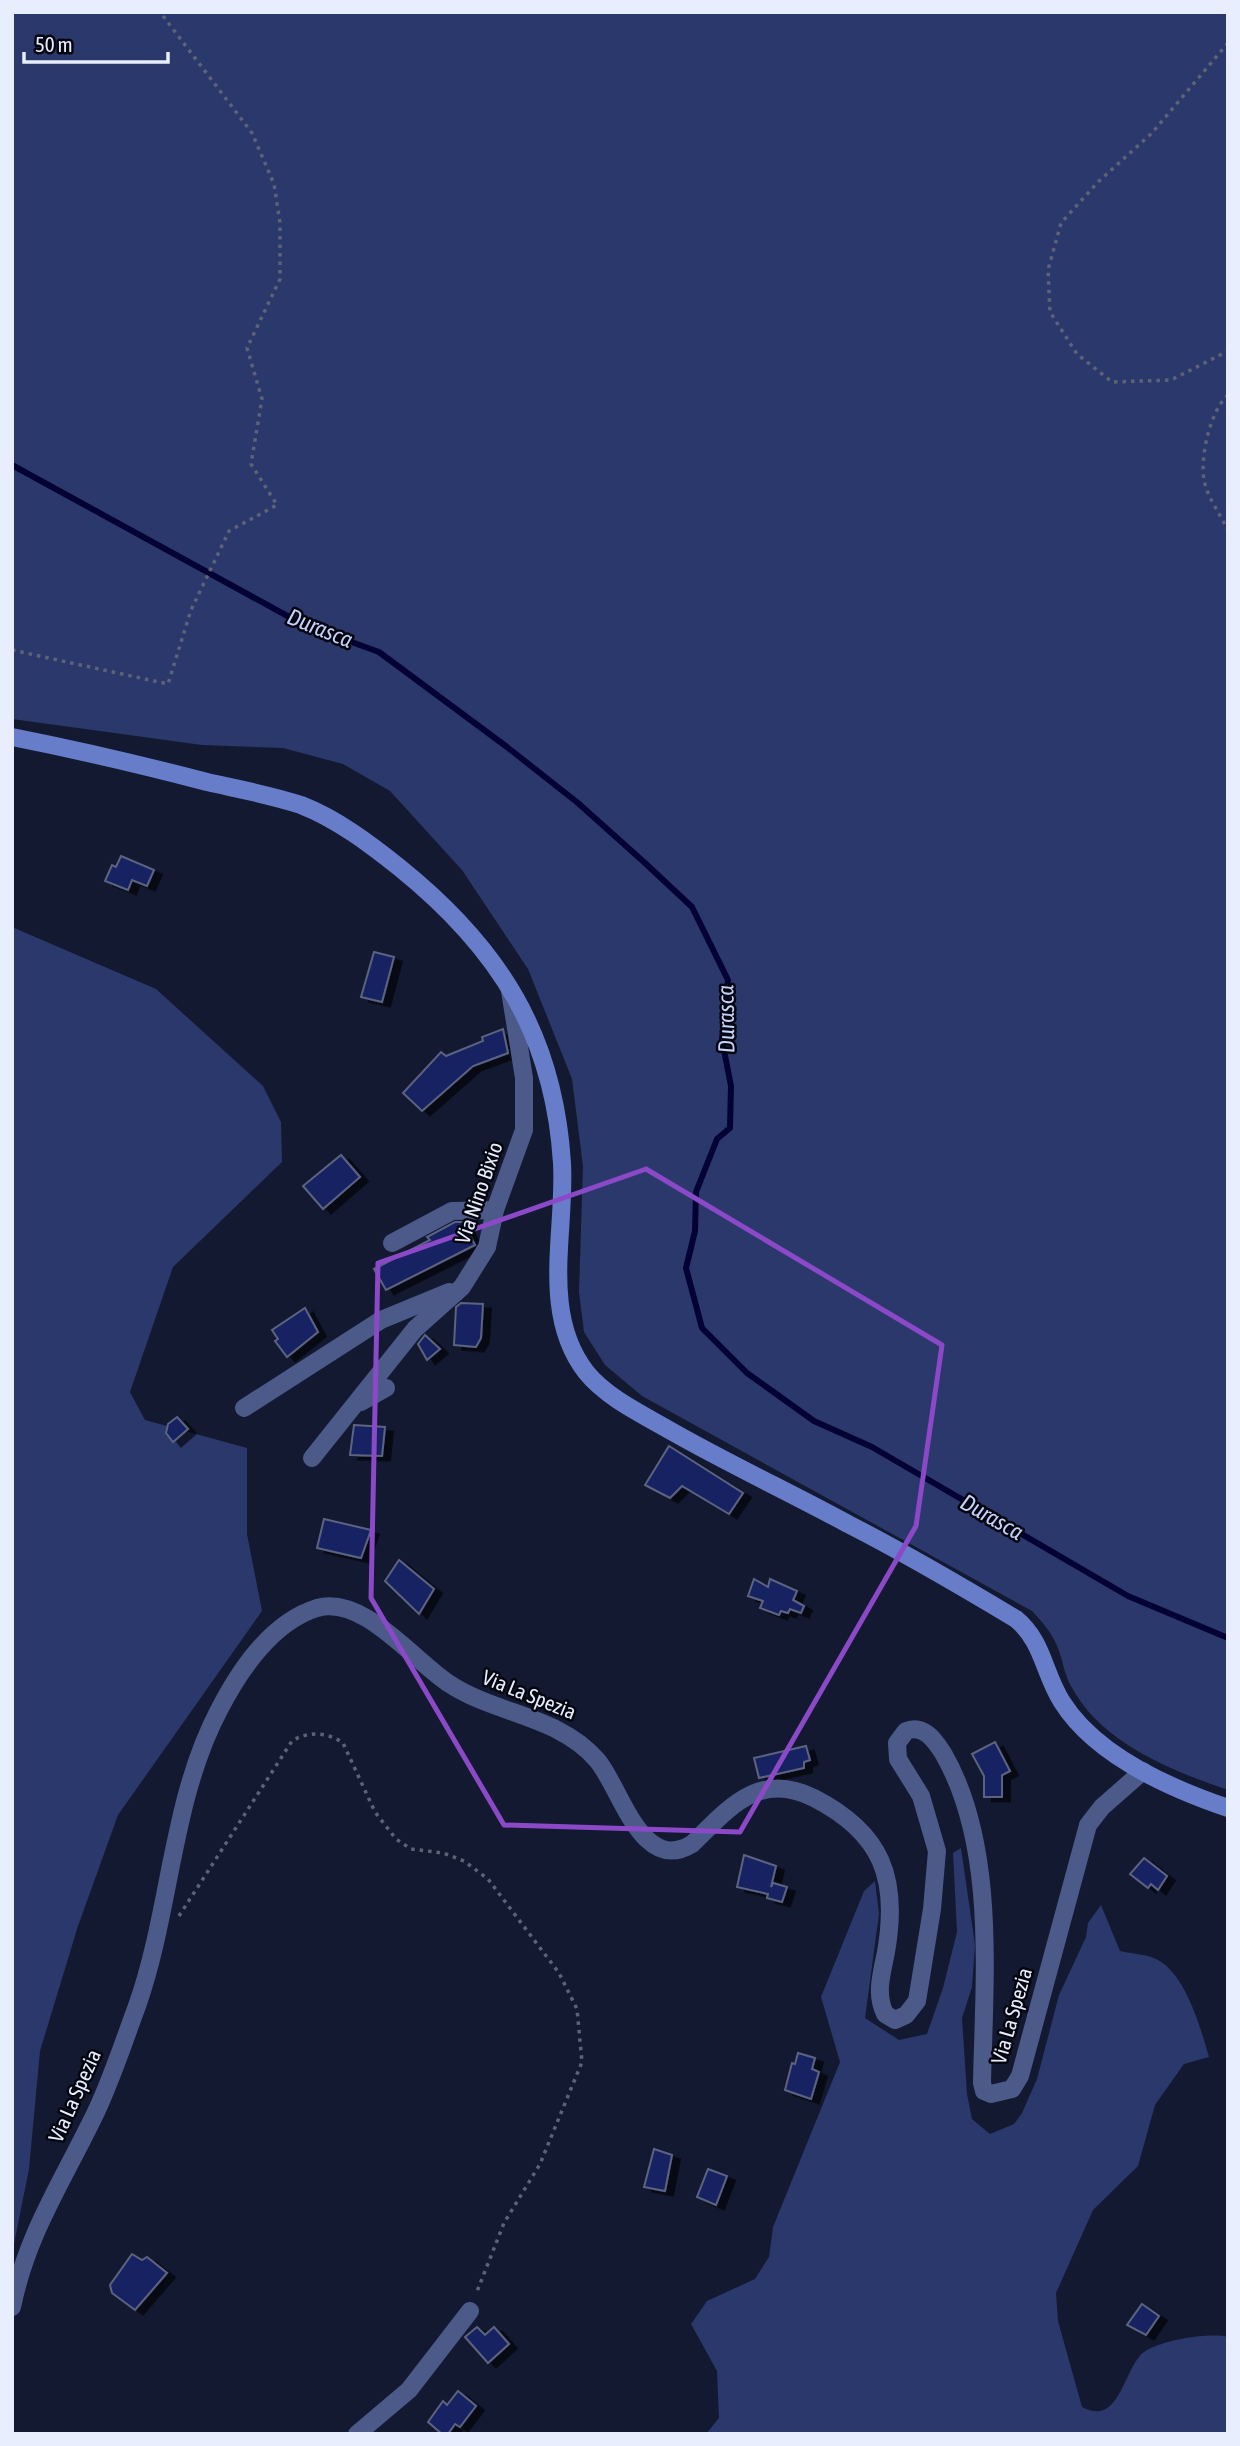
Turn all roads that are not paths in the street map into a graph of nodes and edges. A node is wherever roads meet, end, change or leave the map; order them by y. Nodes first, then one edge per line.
1 (12, 737) edge
2 (509, 988) junction
3 (495, 1210) junction
4 (392, 1244) dead end
5 (462, 1287) junction
6 (386, 1388) dead end
7 (352, 1407) junction
8 (244, 1408) dead end
9 (312, 1458) dead end
10 (1143, 1771) junction
11 (1228, 1808) edge
12 (12, 2307) edge
13 (470, 2311) road end
14 (357, 2434) edge

1 - 2 main road
2 - 3 street, Via Nino Bixio
2 - 10 main road
3 - 4 street
3 - 5 street, Via Nino Bixio
5 - 7 street, Via Nino Bixio
5 - 8 street
6 - 7 street, Via Nino Bixio
7 - 9 street, Via Nino Bixio
10 - 11 main road
10 - 12 street, Via La Spezia
13 - 14 street

